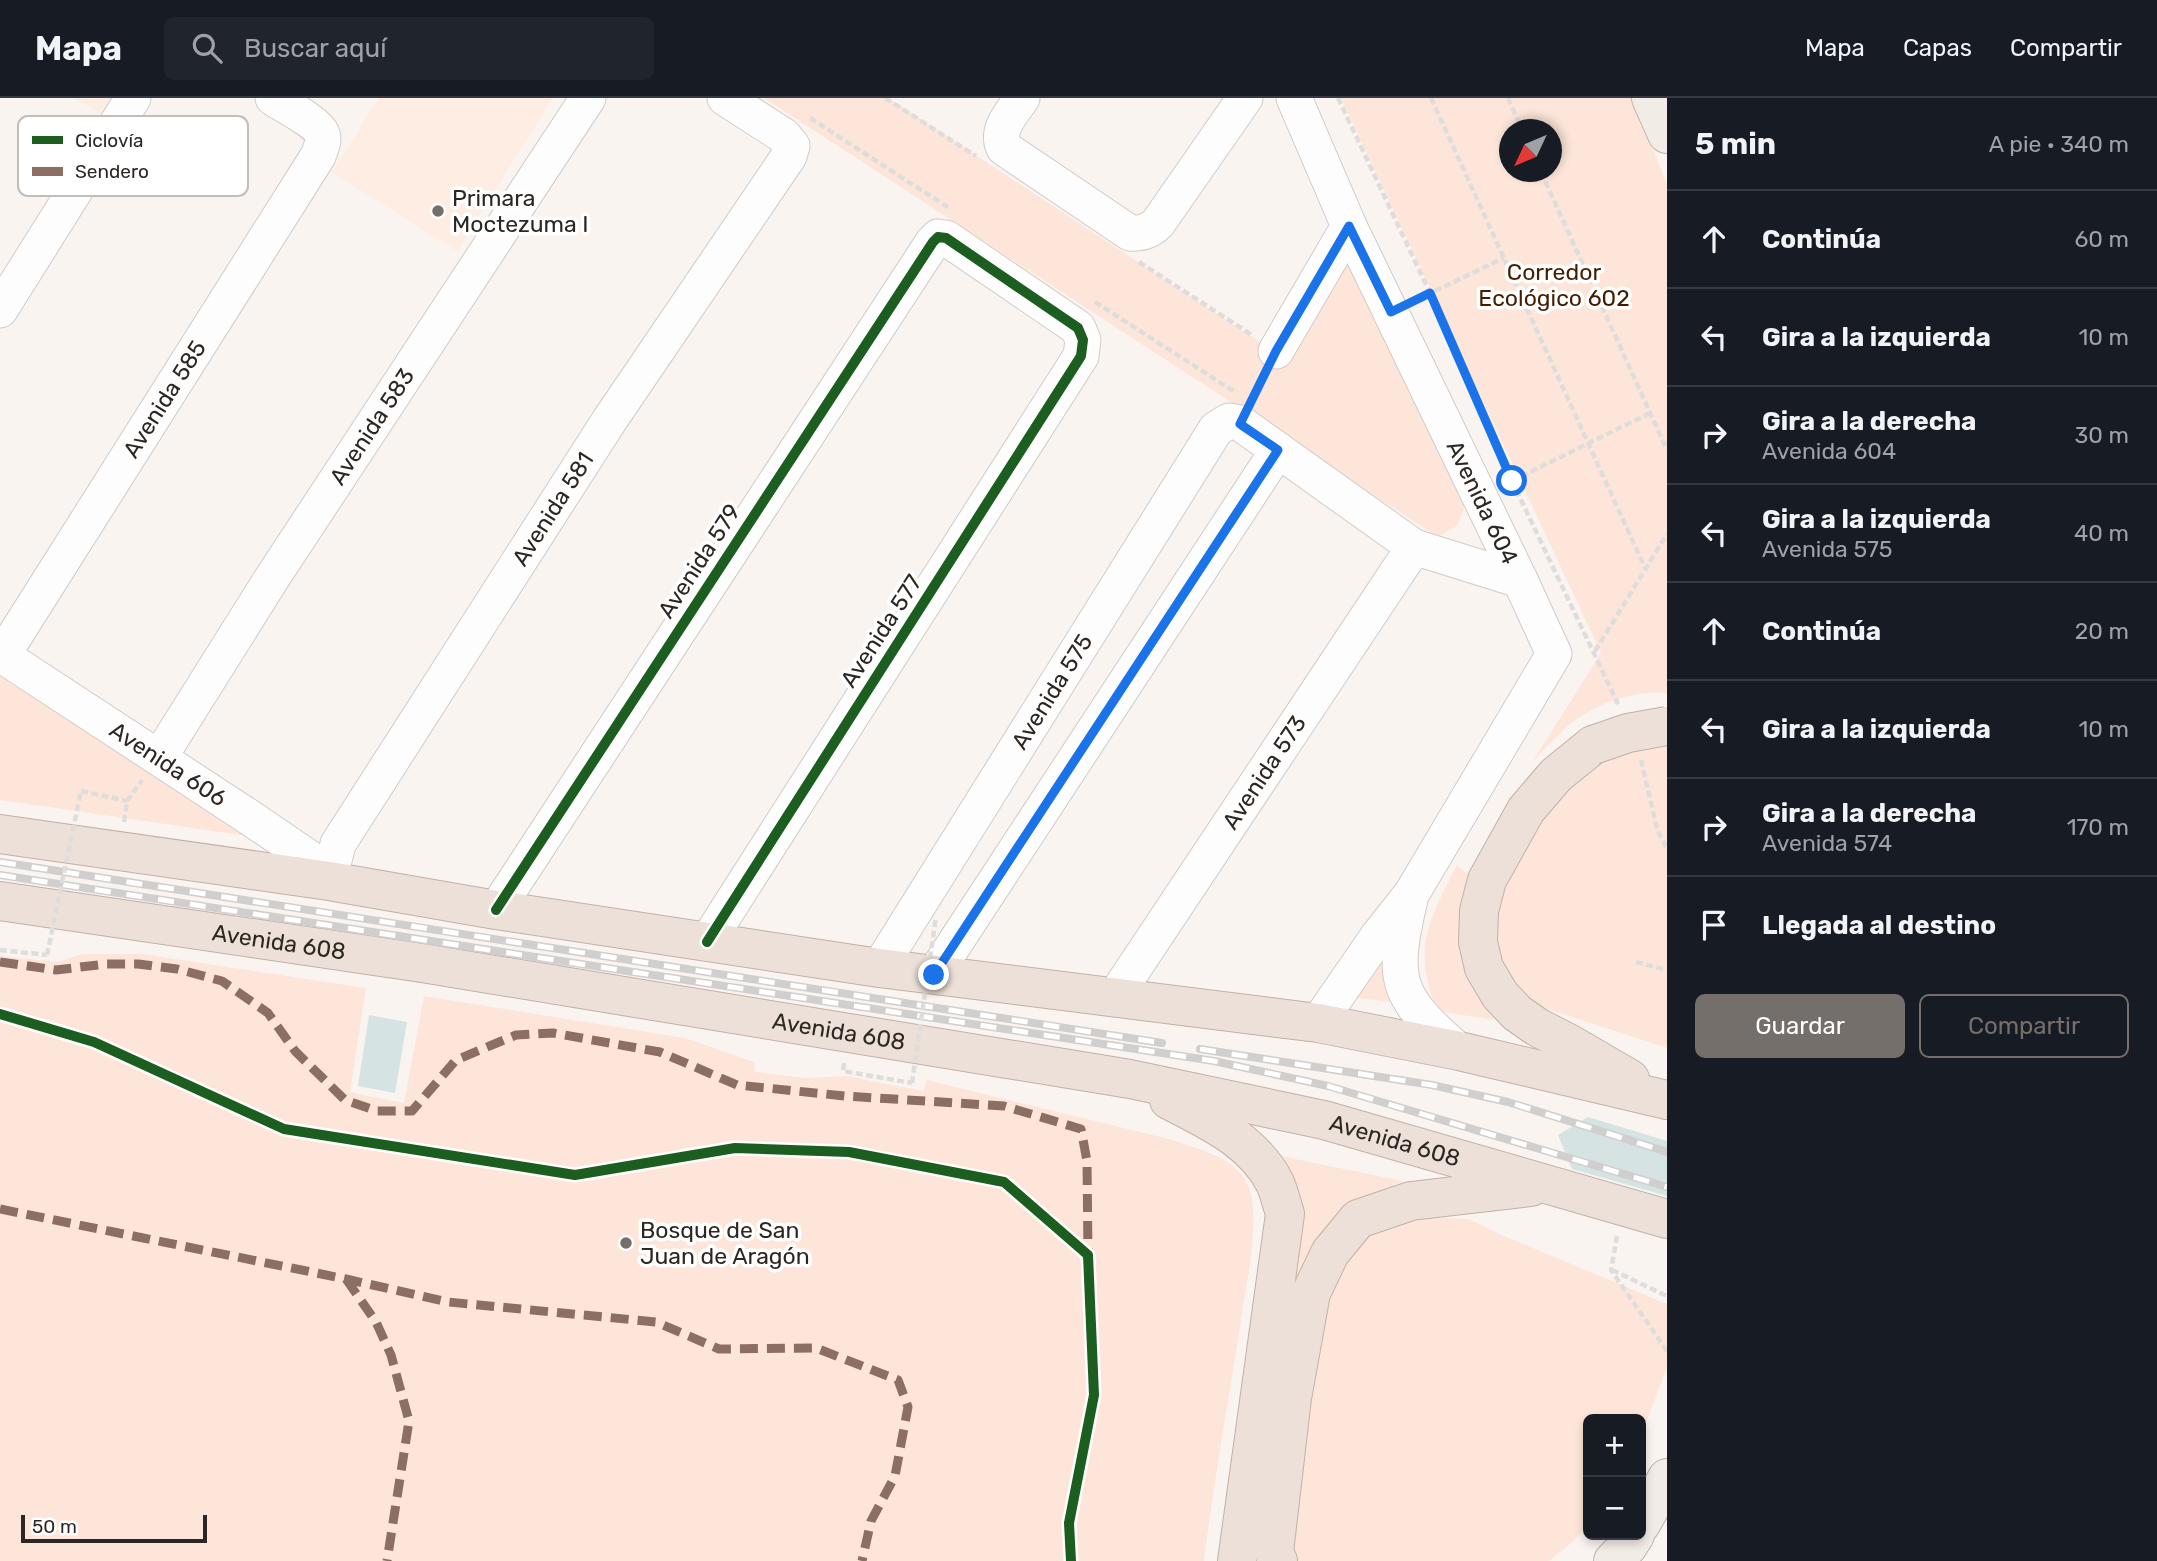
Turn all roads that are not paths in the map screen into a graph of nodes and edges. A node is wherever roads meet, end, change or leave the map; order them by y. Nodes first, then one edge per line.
1 (133, 98) edge
2 (273, 98) edge
3 (588, 98) edge
4 (725, 98) edge
5 (1022, 98) edge
6 (1245, 98) edge
7 (1294, 98) edge
8 (1651, 98) edge
9 (122, 116) edge
10 (1667, 134) edge
11 (72, 196) edge
12 (1349, 226) junction
13 (0, 310) edge
14 (1083, 340) joint
15 (1276, 351) road end
16 (1278, 450) junction
17 (1413, 547) junction
18 (1520, 580) junction
19 (1, 655) edge
20 (1667, 726) edge
21 (162, 760) junction
22 (0, 834) edge
23 (329, 881) junction
24 (1412, 893) junction
25 (0, 901) edge
26 (496, 910) junction
27 (707, 942) junction
28 (879, 968) junction
29 (934, 975) junction
30 (1114, 998) junction
31 (1318, 1023) junction
32 (1459, 1051) junction
33 (1130, 1079) junction
34 (1664, 1099) edge
35 (1551, 1185) junction
36 (1667, 1219) edge
37 (1667, 1478) edge
38 (1646, 1515) edge
39 (1631, 1540) edge
40 (1276, 1556) edge
41 (1237, 1561) edge
42 (1613, 1561) edge

1 - 9 street
2 - 19 street, Avenida 585
3 - 21 street, Avenida 583
4 - 23 street, Avenida 581
5 - 6 street
7 - 12 street, Avenida 604
8 - 10 main road
11 - 13 street
12 - 15 street
12 - 18 street, Avenida 604
14 - 26 street, Avenida 579
14 - 27 street, Avenida 577
16 - 17 street
16 - 28 street, Avenida 575
16 - 29 street
17 - 18 street
17 - 30 street, Avenida 573
18 - 24 street, Avenida 604
19 - 21 street, Avenida 606
20 - 34 highway, bridge
21 - 23 street, Avenida 606
22 - 23 highway
23 - 26 highway
24 - 31 street, Avenida 604
24 - 32 street, Avenida 604
25 - 33 highway, Avenida 608
26 - 27 highway
27 - 28 highway
28 - 29 highway
29 - 30 highway
30 - 31 highway
31 - 32 highway
32 - 34 highway
33 - 35 highway, Avenida 608
33 - 41 highway
35 - 36 highway, Avenida 608
35 - 40 highway
37 - 38 main road
39 - 42 main road

